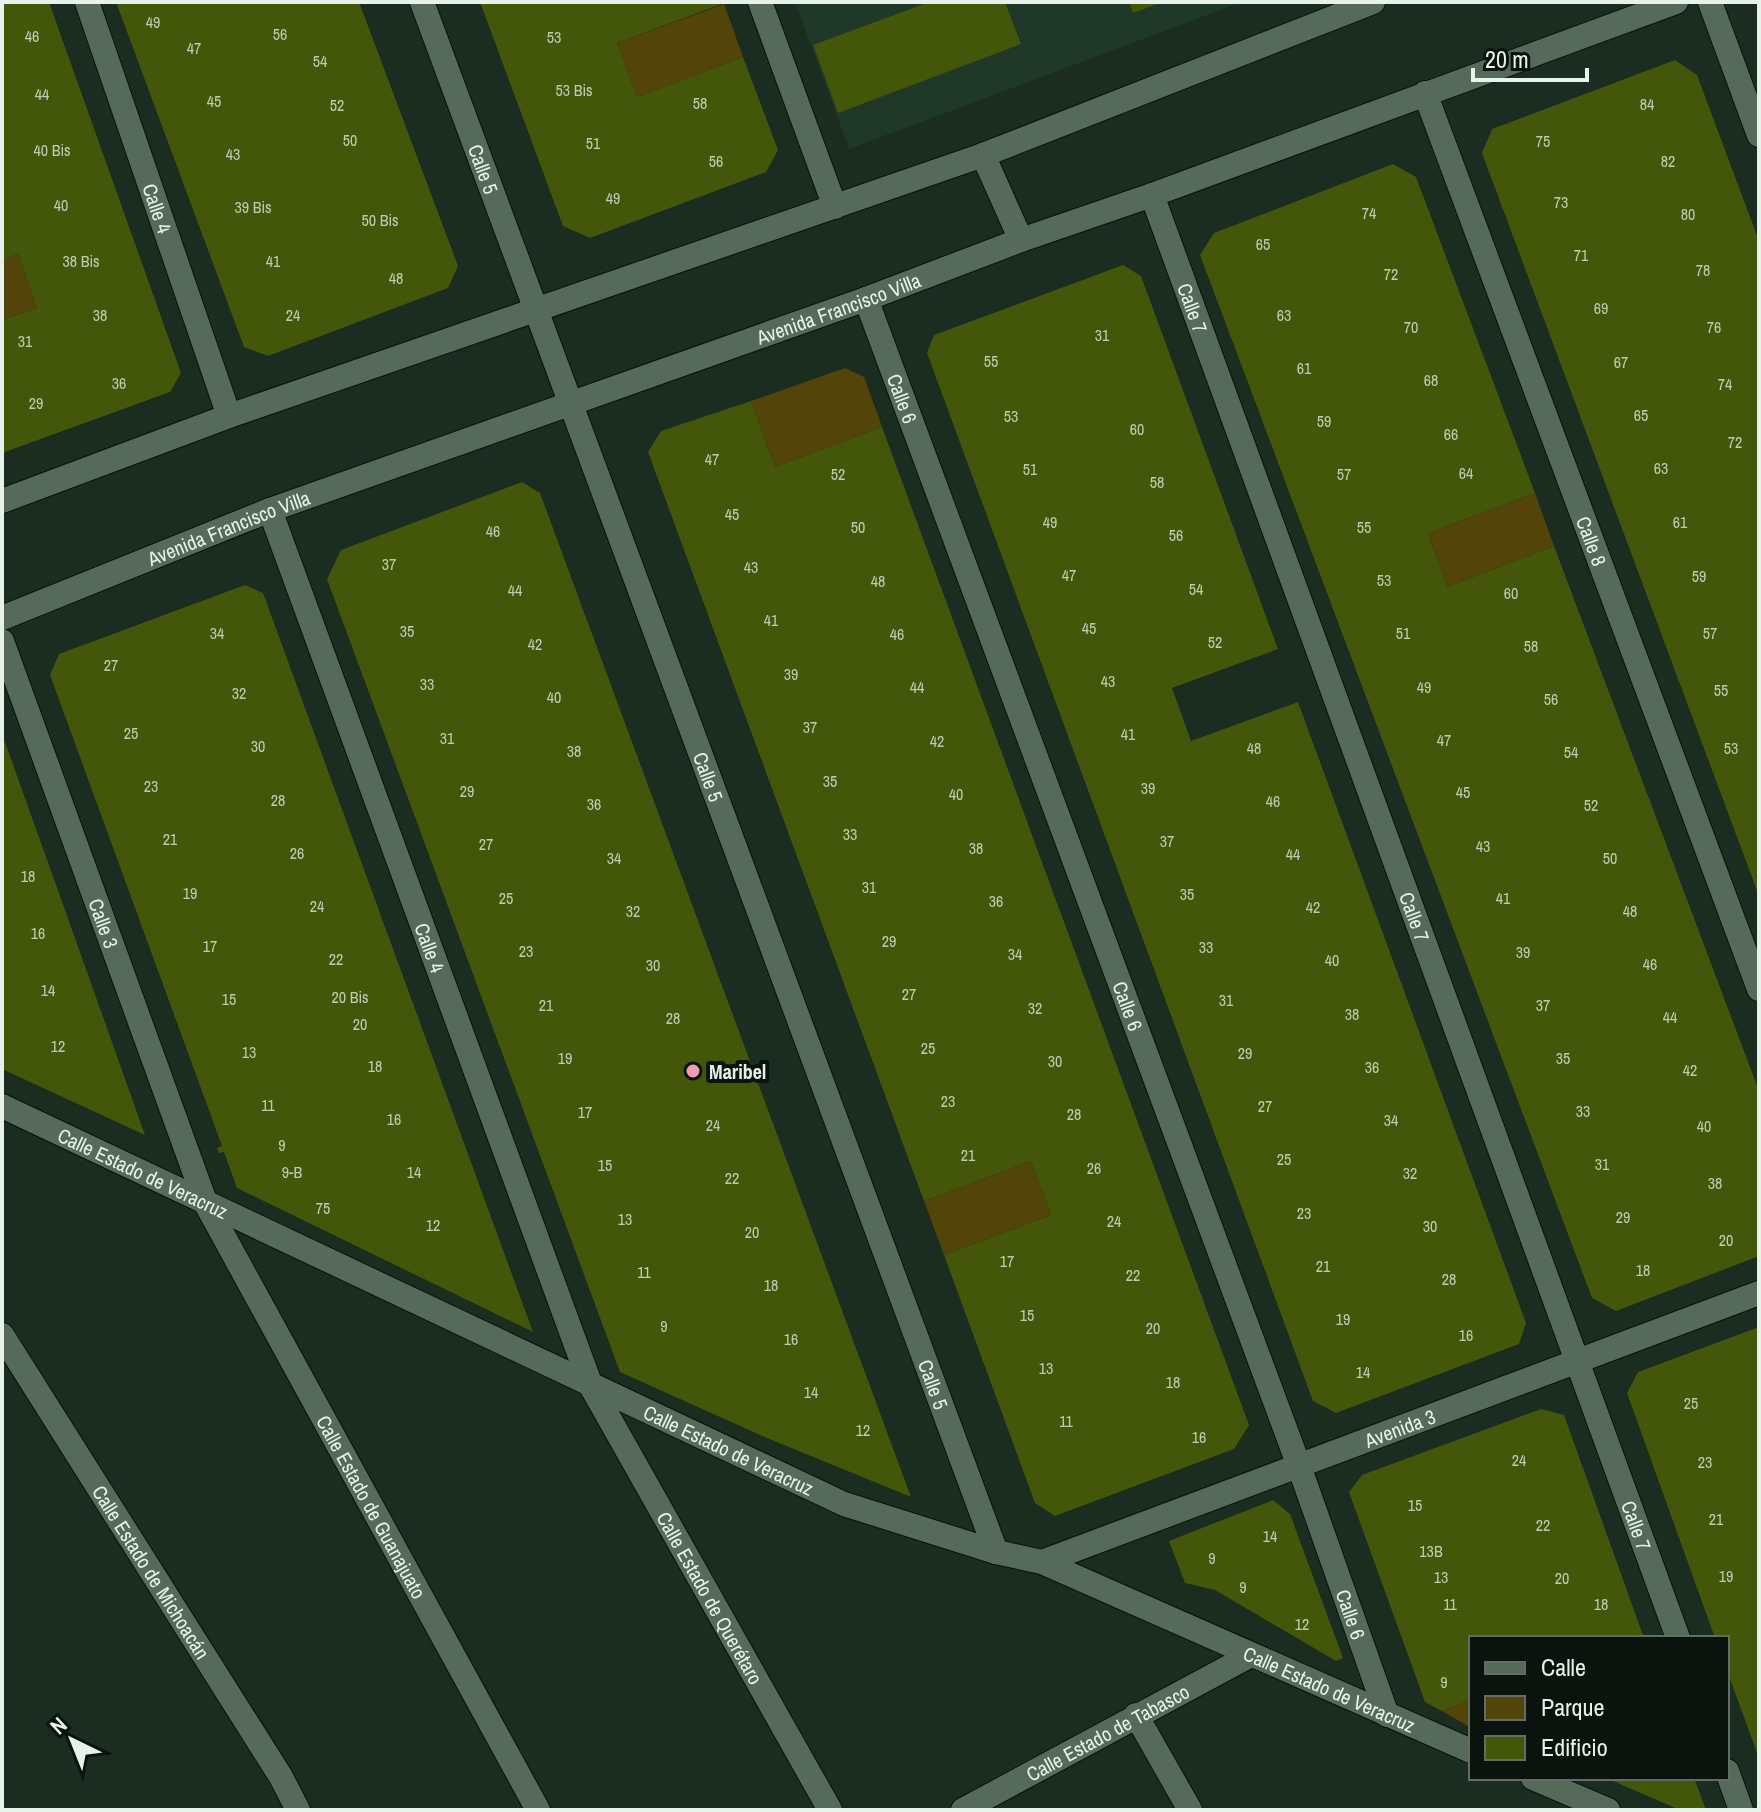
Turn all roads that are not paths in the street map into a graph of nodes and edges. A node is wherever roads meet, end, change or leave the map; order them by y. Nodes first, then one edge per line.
1 (87, 2) edge
2 (422, 2) edge
3 (760, 2) edge
4 (1373, 2) edge
5 (1676, 2) edge
6 (1710, 2) edge
7 (1425, 93) junction
8 (1759, 135) edge
9 (983, 155) junction
10 (1152, 195) junction
11 (835, 207) junction
12 (1021, 240) junction
13 (866, 299) junction
14 (536, 310) junction
15 (570, 402) junction
16 (229, 416) junction
17 (2, 501) edge
18 (270, 510) junction
19 (2, 618) edge
20 (2, 641) edge
21 (1759, 989) edge
22 (2, 1106) edge
23 (206, 1204) junction
24 (1759, 1293) edge
25 (2, 1335) edge
26 (1577, 1361) junction
27 (591, 1386) junction
28 (1299, 1466) junction
29 (996, 1552) junction
30 (1042, 1562) junction
31 (1677, 1636) edge
32 (1251, 1655) junction
33 (1136, 1715) junction
34 (1387, 1715) junction
35 (1469, 1750) edge
36 (1729, 1777) edge
37 (1543, 1782) edge
38 (298, 1810) edge
39 (538, 1810) edge
40 (830, 1810) edge
41 (963, 1810) edge
42 (1190, 1810) edge
43 (1566, 1810) edge
44 (1608, 1810) edge
45 (1741, 1810) edge

1 - 16 street, Calle 4
2 - 14 street, Calle 5
3 - 11 street
4 - 9 street
5 - 7 street, Avenida Francisco Villa
6 - 8 street
7 - 10 street, Avenida Francisco Villa
7 - 21 street, Calle 8
9 - 11 street
9 - 12 street
10 - 12 street, Avenida Francisco Villa
10 - 26 street, Calle 7
11 - 14 street
12 - 13 street, Avenida Francisco Villa
13 - 15 street, Avenida Francisco Villa
13 - 28 street, Calle 6
14 - 15 street, Calle 5
14 - 16 street
15 - 18 street, Avenida Francisco Villa
15 - 29 street, Calle 5
16 - 17 street
18 - 19 street, Avenida Francisco Villa
18 - 27 street, Calle 4
20 - 23 street, Calle 3
22 - 23 street, Calle Estado de Veracruz
23 - 27 street, Calle Estado de Veracruz
23 - 39 street, Calle Estado de Guanajuato
24 - 26 street, Avenida 3
25 - 38 street, Calle Estado de Michoacán
26 - 28 street, Avenida 3
26 - 31 street, Calle 7
27 - 29 street, Calle Estado de Veracruz
27 - 40 street, Calle Estado de Querétaro
28 - 30 street, Avenida 3
28 - 34 street, Calle 6
29 - 30 street, Calle Estado de Veracruz
30 - 32 street, Calle Estado de Veracruz
32 - 33 street, Calle Estado de Tabasco
32 - 34 street, Calle Estado de Veracruz
33 - 41 street, Calle Estado de Tabasco
33 - 42 street
34 - 35 street, Calle Estado de Veracruz
36 - 45 street
37 - 43 street
37 - 44 street

